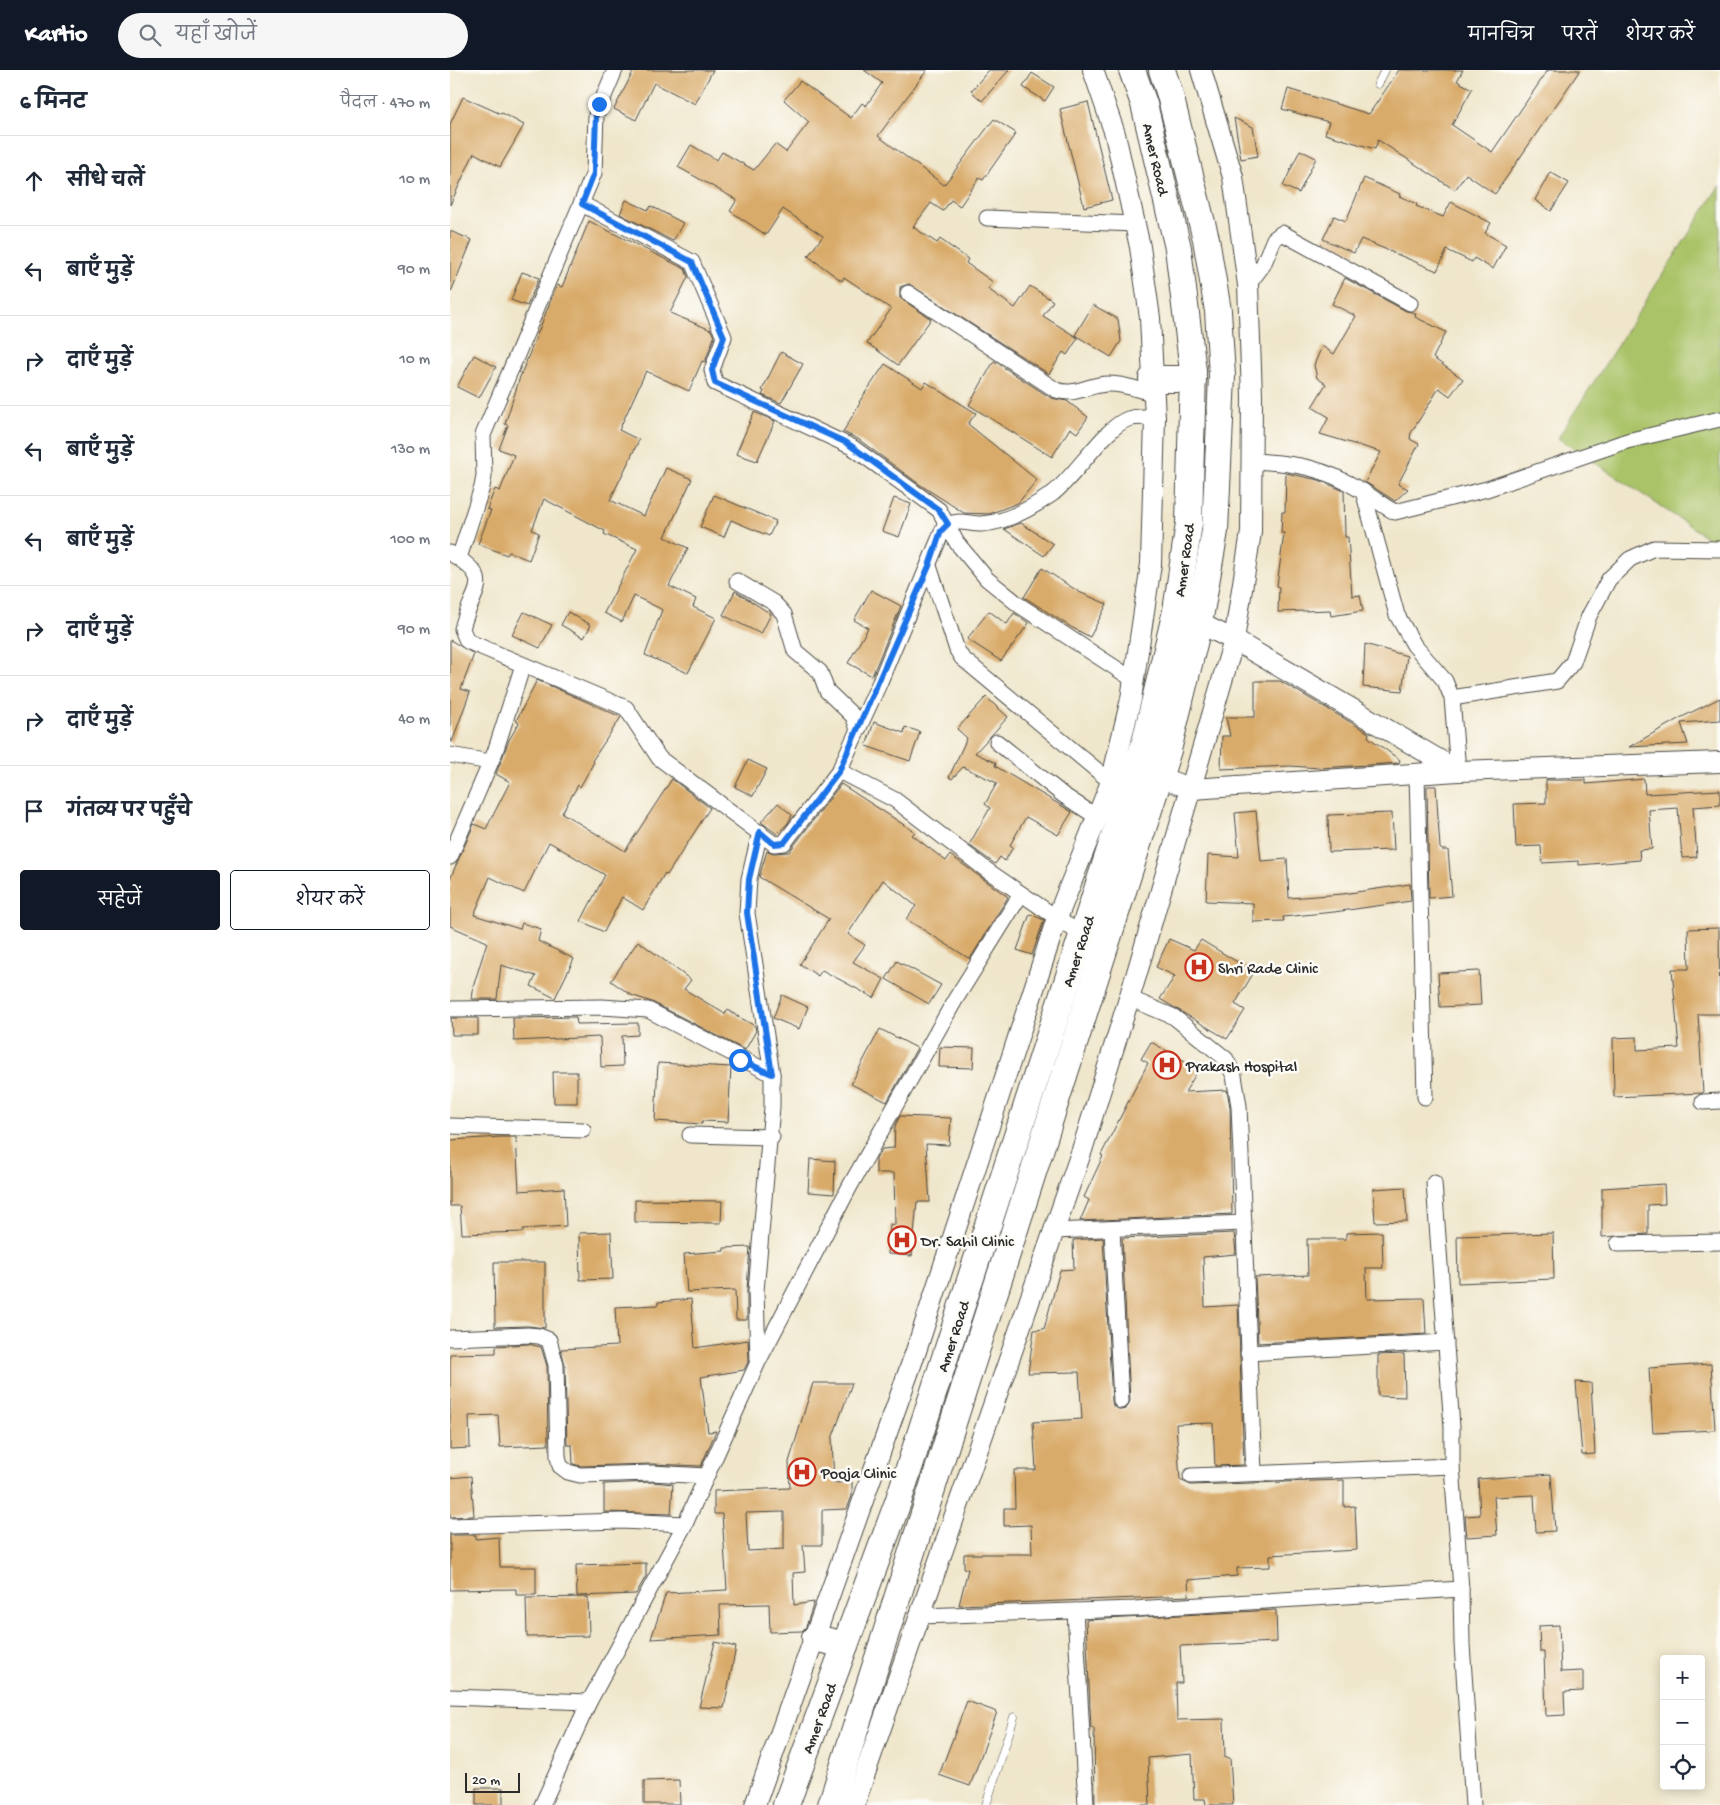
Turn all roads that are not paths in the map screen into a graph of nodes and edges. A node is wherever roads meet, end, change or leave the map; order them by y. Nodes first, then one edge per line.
1 (615, 70) edge
2 (1093, 70) edge
3 (1132, 70) edge
4 (1162, 70) edge
5 (1202, 70) edge
6 (1385, 70) edge
7 (1378, 84) dead end
8 (582, 204) junction
9 (987, 218) dead end
10 (1135, 224) junction
11 (1248, 285) junction
12 (908, 293) dead end
13 (1410, 303) dead end
14 (1193, 379) junction
15 (1152, 386) junction
16 (1155, 418) junction
17 (1720, 419) edge
18 (1251, 461) junction
19 (1363, 492) junction
20 (948, 524) junction
21 (1720, 549) edge
22 (454, 555) edge
23 (929, 566) junction
24 (737, 581) dead end
25 (1199, 623) junction
26 (1234, 640) junction
27 (524, 665) junction
28 (1134, 680) junction
29 (1452, 698) junction
30 (858, 729) junction
31 (997, 742) dead end
32 (450, 756) edge
33 (490, 762) junction
34 (1720, 762) edge
35 (839, 771) junction
36 (1458, 771) junction
37 (1417, 774) junction
38 (1159, 777) junction
39 (1111, 782) junction
40 (1192, 789) junction
41 (1096, 818) junction
42 (760, 832) junction
43 (450, 857) edge
44 (1022, 894) junction
45 (1057, 918) junction
46 (1082, 935) junction
47 (1129, 998) junction
48 (450, 1009) edge
49 (772, 1074) junction
50 (1425, 1097) dead end
51 (1704, 1102) dead end
52 (1720, 1102) edge
53 (450, 1126) edge
54 (583, 1130) dead end
55 (690, 1134) dead end
56 (772, 1137) junction
57 (1434, 1183) dead end
58 (1243, 1223) junction
59 (1112, 1229) junction
60 (1054, 1231) junction
61 (1720, 1242) edge
62 (1618, 1244) dead end
63 (450, 1338) edge
64 (1446, 1342) junction
65 (1248, 1353) junction
66 (758, 1362) junction
67 (1121, 1401) dead end
68 (1452, 1466) junction
69 (1254, 1473) junction
70 (706, 1476) junction
71 (1191, 1476) dead end
72 (684, 1524) junction
73 (450, 1526) edge
74 (1461, 1589) junction
75 (1075, 1611) junction
76 (920, 1616) junction
77 (815, 1638) junction
78 (845, 1645) junction
79 (450, 1697) edge
80 (589, 1702) junction
81 (1014, 1717) dead end
82 (542, 1805) edge
83 (755, 1805) edge
84 (786, 1805) edge
85 (831, 1805) edge
86 (854, 1805) edge
87 (986, 1805) edge
88 (1086, 1805) edge
89 (1473, 1805) edge

1 - 8 street
2 - 10 street
3 - 14 highway, Amer Road
4 - 25 highway, Amer Road
5 - 11 street
6 - 7 lane
8 - 20 street
8 - 22 street
9 - 10 street
10 - 15 street
11 - 13 street
11 - 18 street
12 - 15 street
14 - 15 highway
14 - 46 highway, Amer Road
15 - 16 street
16 - 20 street
16 - 28 street
17 - 19 street
18 - 19 street
18 - 26 street
19 - 29 street
20 - 23 street
20 - 28 street
21 - 29 street
22 - 27 street
23 - 30 street
23 - 39 street
24 - 30 street
25 - 26 street
25 - 38 highway, Amer Road
26 - 36 street
26 - 40 street
27 - 33 street
27 - 42 street
28 - 39 street
29 - 36 street
30 - 35 street
31 - 41 street
32 - 33 street
33 - 43 street
34 - 36 street
35 - 42 street
35 - 44 street
36 - 37 street
37 - 40 street
37 - 50 street
38 - 40 street
38 - 85 highway, Amer Road
39 - 41 street
40 - 47 street
41 - 45 street
42 - 49 street
44 - 45 street
44 - 66 street
45 - 46 street
45 - 77 street
46 - 78 highway, Amer Road
47 - 58 street
47 - 60 street
48 - 49 street
49 - 56 street
51 - 52 street
53 - 54 street
55 - 56 street
56 - 66 street
57 - 64 street
58 - 59 street
58 - 65 street
59 - 60 street
59 - 67 street
60 - 76 street
61 - 62 street
63 - 70 street
64 - 65 street
64 - 68 street
65 - 69 street
66 - 70 street
68 - 69 street
68 - 74 street
69 - 71 street
70 - 72 street
72 - 73 street
72 - 80 street
74 - 75 street
74 - 89 street
75 - 76 street
75 - 88 street
76 - 86 street
77 - 78 highway
77 - 83 street
78 - 84 highway, Amer Road
79 - 80 street
80 - 82 street
81 - 87 lane

